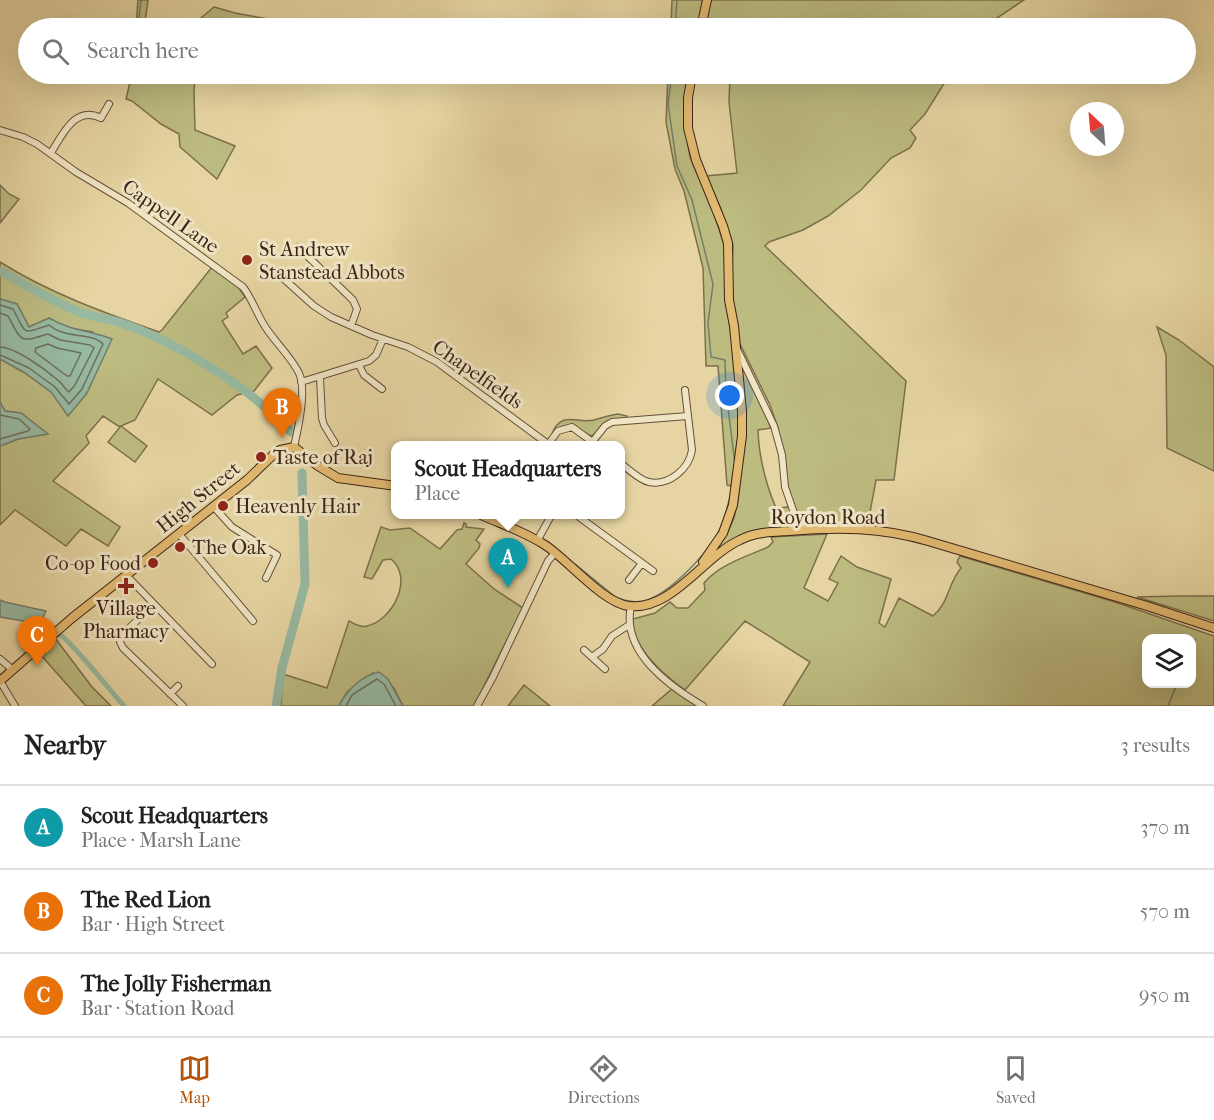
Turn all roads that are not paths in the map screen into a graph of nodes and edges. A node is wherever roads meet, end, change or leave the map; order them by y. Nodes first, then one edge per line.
1 (707, 0) edge
2 (703, 18) edge
3 (690, 84) edge
4 (109, 104) dead end
5 (0, 130) edge
6 (51, 153) junction
7 (298, 248) dead end
8 (273, 270) dead end
9 (351, 326) junction
10 (383, 339) junction
11 (736, 349) junction
12 (359, 365) junction
13 (320, 378) junction
14 (301, 382) junction
15 (382, 389) dead end
16 (685, 390) dead end
17 (688, 416) junction
18 (542, 441) edge
19 (550, 441) edge
20 (593, 441) edge
21 (597, 441) edge
22 (335, 443) dead end
23 (294, 447) junction
24 (625, 466) edge
25 (391, 485) edge
26 (213, 506) junction
27 (490, 519) edge
28 (549, 519) edge
29 (582, 519) edge
30 (804, 530) junction
31 (179, 534) junction
32 (537, 541) junction
33 (555, 553) junction
34 (642, 563) junction
35 (699, 569) junction
36 (653, 571) dead end
37 (127, 576) junction
38 (266, 578) dead end
39 (629, 580) dead end
40 (154, 604) junction
41 (631, 606) junction
42 (253, 621) dead end
43 (629, 625) junction
44 (1214, 628) edge
45 (584, 651) dead end
46 (592, 657) junction
47 (0, 659) edge
48 (212, 664) dead end
49 (605, 669) dead end
50 (13, 670) junction
51 (0, 681) edge
52 (177, 686) dead end
53 (170, 694) junction
54 (15, 706) edge
55 (183, 706) edge
56 (477, 706) edge
57 (703, 706) edge

1 - 2 main road
3 - 11 main road
4 - 6 street
5 - 6 street, Cappell Lane
6 - 14 street, Cappell Lane
7 - 9 street
8 - 9 street, Chapelfields
9 - 10 street, Chapelfields
10 - 12 street
10 - 18 street, Chapelfields
11 - 30 street
11 - 35 main road
12 - 13 street
12 - 15 street
13 - 14 street
13 - 22 street
14 - 23 street
16 - 17 street
17 - 21 street
17 - 24 street
19 - 20 street
23 - 25 main road
23 - 26 main road, High Street
26 - 31 main road, High Street
26 - 38 street
27 - 32 main road
28 - 32 street
29 - 34 street
30 - 35 main road, Roydon Road
30 - 44 main road, Roydon Road
31 - 37 main road, High Street
31 - 42 street
32 - 33 main road
33 - 41 main road
33 - 56 street
34 - 36 street
34 - 39 street
35 - 41 main road, Roydon Road
37 - 40 street
37 - 50 main road, High Street
40 - 48 street
40 - 53 street
41 - 43 street
43 - 46 street
43 - 57 street
45 - 46 street
46 - 49 street
47 - 50 street
50 - 51 main road, High Street
51 - 54 street
52 - 53 street
53 - 55 street

